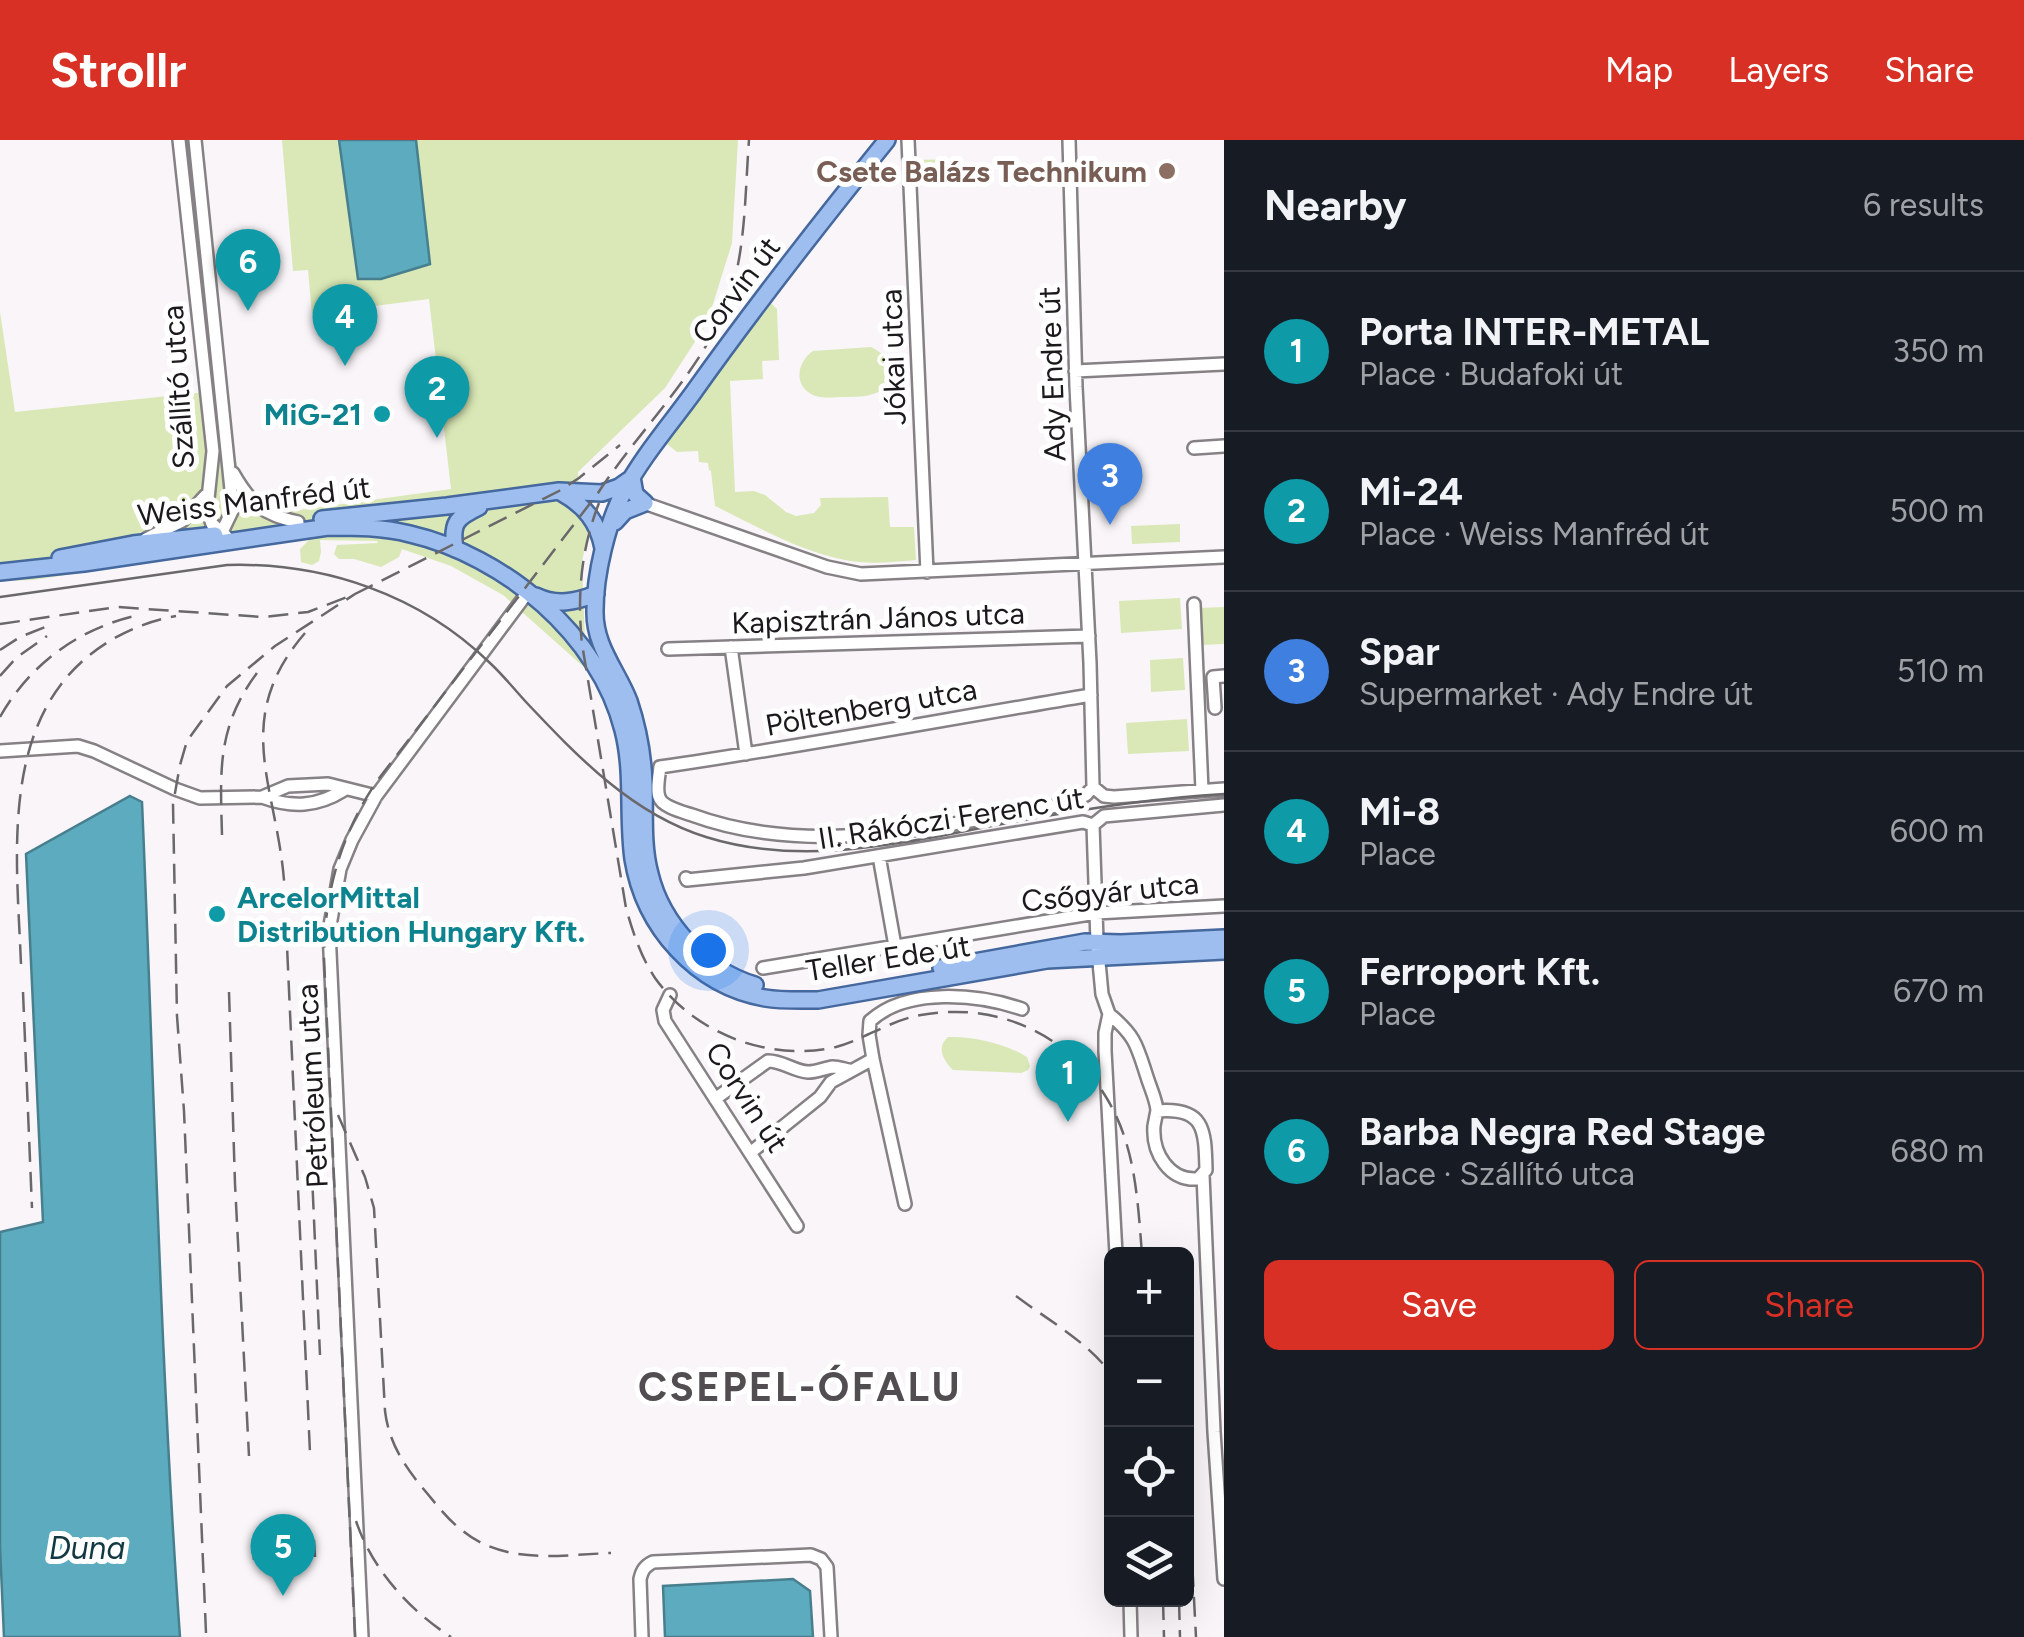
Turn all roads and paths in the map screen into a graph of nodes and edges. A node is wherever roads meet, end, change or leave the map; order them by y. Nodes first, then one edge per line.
1 (179, 140) edge
2 (195, 140) edge
3 (887, 140) edge
4 (908, 140) edge
5 (1069, 140) edge
6 (197, 161) junction
7 (182, 162) junction
8 (210, 277) junction
9 (194, 278) junction
10 (1224, 364) edge
11 (1076, 370) junction
12 (221, 386) junction
13 (206, 388) junction
14 (1224, 446) edge
15 (1194, 448) dead end
16 (230, 467) junction
17 (632, 477) junction
18 (208, 491) junction
19 (559, 492) junction
20 (602, 493) junction
21 (621, 496) junction
22 (492, 501) junction
23 (645, 503) junction
24 (298, 522) junction
25 (608, 534) junction
26 (229, 537) junction
27 (133, 544) junction
28 (455, 548) junction
29 (604, 552) junction
30 (1224, 556) edge
31 (1086, 564) junction
32 (25, 568) junction
33 (0, 572) edge
34 (927, 572) junction
35 (528, 592) junction
36 (596, 594) junction
37 (1194, 604) dead end
38 (1089, 636) junction
39 (731, 647) junction
40 (668, 649) dead end
41 (1224, 676) edge
42 (1091, 695) junction
43 (1215, 708) dead end
44 (0, 751) edge
45 (746, 754) junction
46 (660, 767) joint
47 (1093, 787) junction
48 (1224, 789) edge
49 (1202, 790) junction
50 (376, 796) junction
51 (1224, 805) edge
52 (1093, 825) junction
53 (880, 856) junction
54 (686, 878) dead end
55 (1224, 906) edge
56 (1096, 913) junction
57 (1224, 938) edge
58 (895, 946) junction
59 (1098, 949) junction
60 (1224, 951) edge
61 (764, 968) dead end
62 (670, 996) dead end
63 (1022, 1009) dead end
64 (1109, 1014) junction
65 (873, 1059) junction
66 (850, 1070) junction
67 (715, 1099) junction
68 (1157, 1111) junction
69 (750, 1152) junction
70 (1203, 1175) junction
71 (906, 1204) dead end
72 (797, 1226) dead end
73 (1116, 1247) edge
74 (1224, 1337) edge
75 (1210, 1338) junction
76 (1224, 1578) edge
77 (1130, 1607) edge
78 (362, 1637) edge
79 (642, 1637) edge
80 (831, 1637) edge
81 (1131, 1637) edge

1 - 7 street, Szállító utca
2 - 6 street, Szállító utca
3 - 17 main road, Corvin út
4 - 34 street, Jókai utca
5 - 11 street, Ady Endre út
6 - 7 street
6 - 8 street, Szállító utca
7 - 9 street, Szállító utca
8 - 9 street, Szállító utca
8 - 12 street, Szállító utca
9 - 13 street, Szállító utca
10 - 11 street
11 - 31 street, Ady Endre út
12 - 13 street
12 - 16 street, Szállító utca
13 - 18 street, Szállító utca
14 - 15 street
16 - 24 street, Szállító utca
16 - 26 street, Szállító utca
17 - 20 main road
17 - 21 main road, Corvin út
17 - 23 main road
18 - 26 street, Szállító utca
18 - 27 street, Szállító utca
19 - 20 main road, Weiss Manfréd út
19 - 22 main road, Weiss Manfréd út
19 - 29 main road
20 - 21 street
21 - 23 street
21 - 25 main road, Corvin út
22 - 24 main road, Weiss Manfréd út
22 - 28 main road, Weiss Manfréd út
23 - 25 main road
23 - 34 street
24 - 26 main road, Weiss Manfréd út
25 - 29 main road
26 - 27 main road, Weiss Manfréd út
26 - 28 main road, Weiss Manfréd út
26 - 32 main road, Weiss Manfréd út
27 - 32 main road, Weiss Manfréd út
28 - 35 main road, Weiss Manfréd út
29 - 36 main road
30 - 31 street
31 - 34 street
31 - 38 street, Ady Endre út
32 - 33 main road, Weiss Manfréd út
35 - 36 main road
35 - 50 street, Petróleum utca
35 - 59 main road, Teller Ede út
36 - 59 main road, Teller Ede út
37 - 49 street
38 - 39 street, Kapisztrán János utca
38 - 42 street, Ady Endre út
39 - 40 street, Kapisztrán János utca
39 - 45 street
41 - 43 street
42 - 45 street, Pöltenberg utca
42 - 47 street, Ady Endre út
44 - 50 street
45 - 46 street, Pöltenberg utca
46 - 47 street, II. Rákóczi Ferenc út
47 - 49 street, II. Rákóczi Ferenc út
48 - 49 street, II. Rákóczi Ferenc út
50 - 78 street, Petróleum utca
51 - 52 street, II. Rákóczi Ferenc út
52 - 53 street, II. Rákóczi Ferenc út
52 - 56 street
53 - 54 street, II. Rákóczi Ferenc út
53 - 58 street
55 - 56 street, Csőgyár utca
56 - 58 street, Csőgyár utca
56 - 59 street
57 - 59 main road, Teller Ede út
58 - 61 street, Csőgyár utca
59 - 60 main road, Teller Ede út
59 - 64 street
62 - 67 street, Corvin út
63 - 65 street
64 - 68 street
64 - 73 street
65 - 66 street
65 - 71 street
66 - 67 street
66 - 69 street
67 - 69 street, Corvin út
68 - 70 street
68 - 70 street
69 - 72 street, Corvin út
70 - 75 street
74 - 75 street
75 - 76 street
77 - 81 street
79 - 80 street

